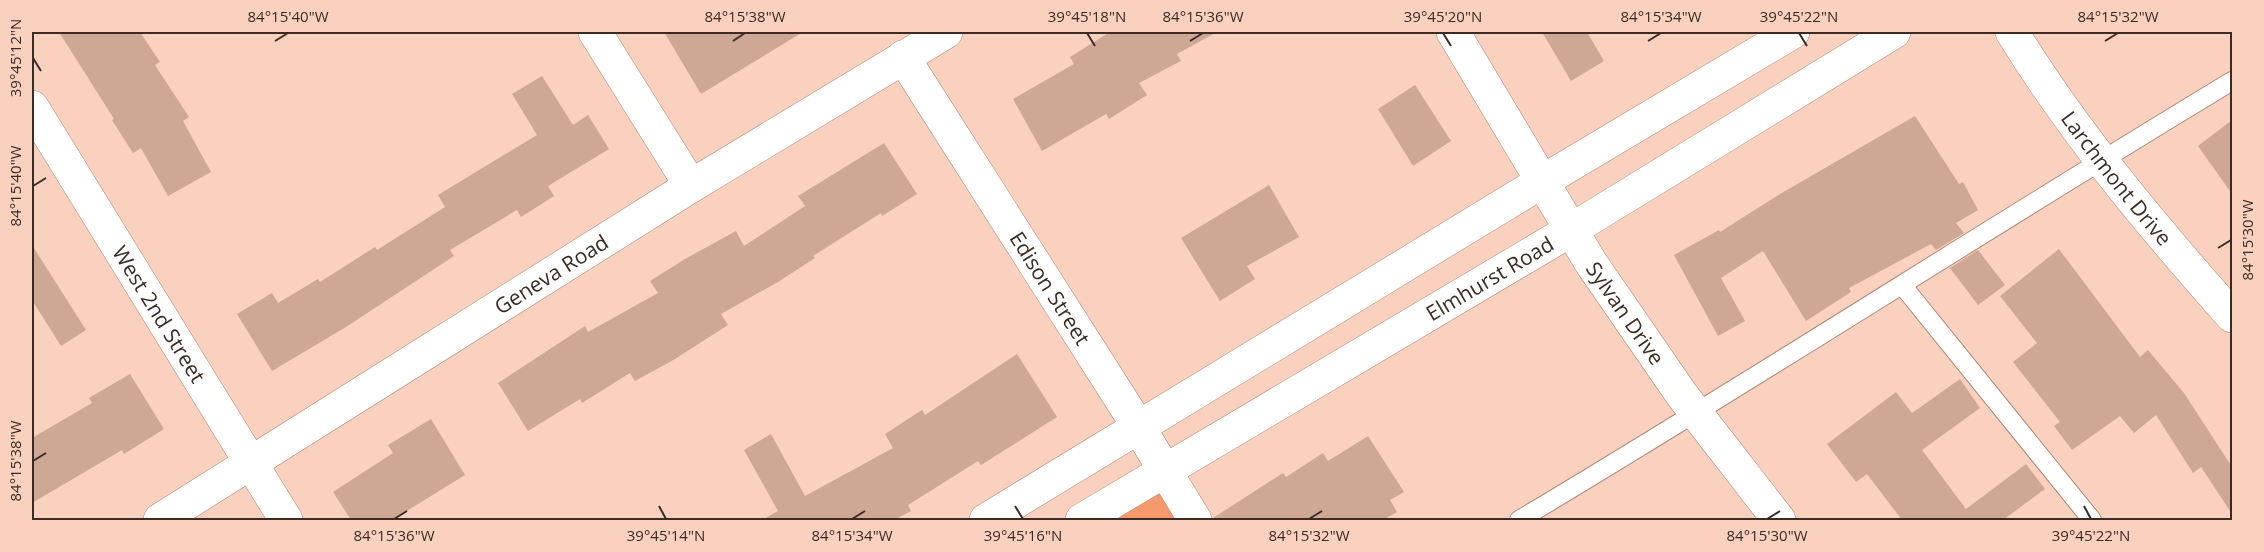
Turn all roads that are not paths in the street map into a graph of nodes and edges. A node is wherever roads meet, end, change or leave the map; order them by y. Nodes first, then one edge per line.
1 (595, 32) edge
2 (946, 32) edge
3 (1453, 32) edge
4 (1793, 32) edge
5 (1894, 32) edge
6 (2012, 32) edge
7 (903, 57) junction
8 (2232, 81) edge
9 (32, 107) edge
10 (2100, 160) junction
11 (1542, 181) junction
12 (690, 186) junction
13 (1571, 230) junction
14 (1902, 285) junction
15 (2232, 316) edge
16 (1697, 414) junction
17 (1138, 426) junction
18 (251, 465) junction
19 (1165, 471) junction
20 (160, 520) edge
21 (286, 520) edge
22 (986, 520) edge
23 (1082, 520) edge
24 (1195, 520) edge
25 (1519, 520) edge
26 (1779, 520) edge
27 (2092, 520) edge

1 - 12 street
2 - 7 street, Geneva Road
3 - 11 street, Sylvan Drive
4 - 11 street
5 - 13 street, Elmhurst Road
6 - 10 street, Larchmont Drive
7 - 12 street, Geneva Road
7 - 17 street, Edison Street
8 - 10 lane
9 - 18 street, West 2nd Street
10 - 14 lane
10 - 15 street, Larchmont Drive
11 - 13 street, Sylvan Drive
11 - 17 street
12 - 18 street, Geneva Road
13 - 16 street, Sylvan Drive
13 - 19 street, Elmhurst Road
14 - 16 lane
14 - 27 lane
16 - 25 lane
16 - 26 street, Sylvan Drive
17 - 19 street, Edison Street
17 - 22 street
18 - 20 street, Geneva Road
18 - 21 street, West 2nd Street
19 - 23 street, Elmhurst Road
19 - 24 street, Edison Street

